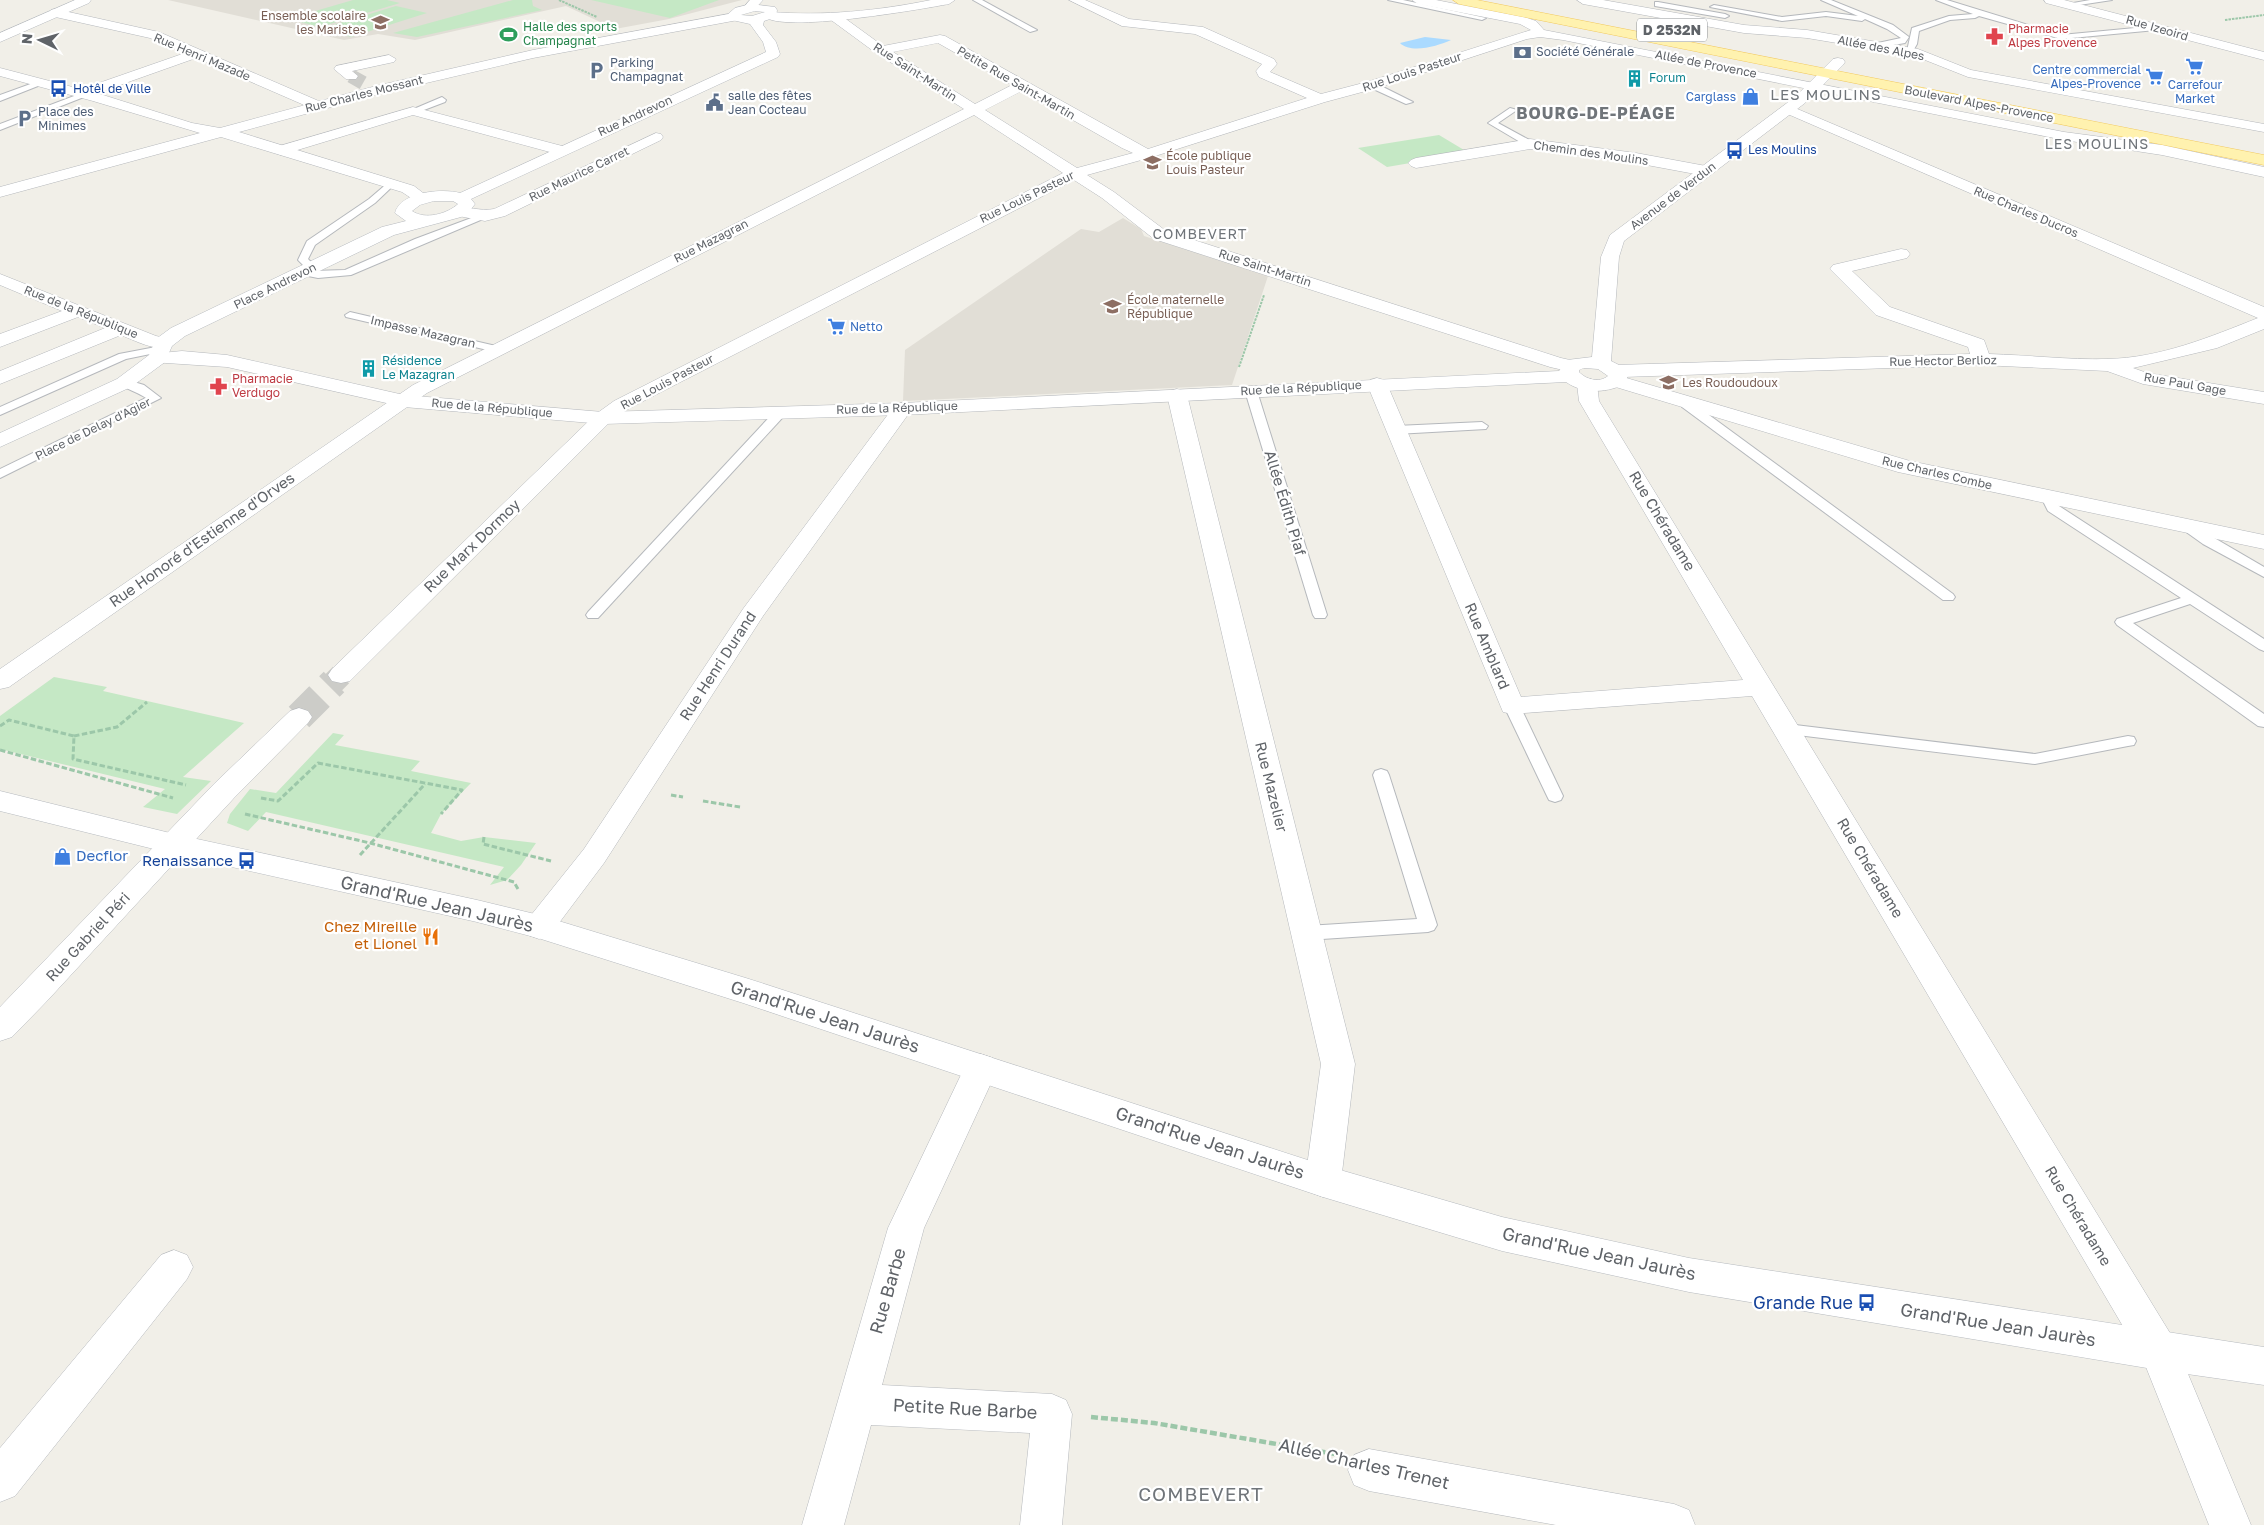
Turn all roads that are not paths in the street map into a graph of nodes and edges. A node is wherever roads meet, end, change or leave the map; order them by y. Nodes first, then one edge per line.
1 (84, 0) edge
2 (949, 0) edge
3 (977, 0) edge
4 (1075, 0) edge
5 (1392, 0) edge
6 (1418, 0) edge
7 (1459, 0) edge
8 (1506, 0) edge
9 (1583, 0) edge
10 (1825, 0) edge
11 (1940, 0) edge
12 (2050, 0) edge
13 (2108, 0) edge
14 (782, 2) dead end
15 (1658, 4) dead end
16 (2066, 5) junction
17 (1714, 7) dead end
18 (1785, 9) junction
19 (760, 10) edge
20 (1741, 12) junction
21 (1763, 12) junction
22 (54, 13) junction
23 (1754, 14) junction
24 (1826, 14) junction
25 (834, 16) junction
26 (1808, 16) junction
27 (1986, 16) junction
28 (1482, 18) dead end
29 (1794, 18) junction
30 (1865, 18) junction
31 (1782, 19) junction
32 (2156, 28) junction
33 (1033, 30) dead end
34 (7, 32) edge
35 (1540, 33) junction
36 (1794, 33) junction
37 (0, 38) edge
38 (1857, 43) junction
39 (1756, 46) dead end
40 (1876, 46) junction
41 (881, 50) junction
42 (1909, 51) junction
43 (195, 54) junction
44 (2264, 56) edge
45 (1820, 58) dead end
46 (389, 59) dead end
47 (1833, 68) junction
48 (0, 72) edge
49 (351, 76) dead end
50 (39, 84) junction
51 (1372, 85) junction
52 (1021, 86) junction
53 (1815, 86) junction
54 (83, 95) junction
55 (0, 98) edge
56 (1320, 98) junction
57 (442, 100) dead end
58 (1409, 102) dead end
59 (316, 105) junction
60 (2061, 105) dead end
61 (1788, 109) junction
62 (973, 110) junction
63 (1513, 110) dead end
64 (413, 111) junction
65 (614, 126) junction
66 (0, 127) edge
67 (2264, 128) edge
68 (218, 132) junction
69 (1530, 144) junction
70 (281, 150) junction
71 (561, 150) junction
72 (1147, 154) junction
73 (2264, 160) edge
74 (1416, 163) dead end
75 (1706, 171) junction
76 (2264, 172) edge
77 (1073, 174) junction
78 (390, 184) junction
79 (0, 192) edge
80 (423, 199) junction
81 (460, 205) junction
82 (406, 216) junction
83 (485, 216) junction
84 (428, 220) junction
85 (388, 232) junction
86 (1901, 254) dead end
87 (307, 270) junction
88 (0, 280) edge
89 (78, 311) junction
90 (2264, 314) edge
91 (350, 315) dead end
92 (2264, 322) edge
93 (122, 328) junction
94 (0, 341) edge
95 (496, 349) junction
96 (161, 350) junction
97 (1981, 359) junction
98 (2108, 365) junction
99 (1594, 374) junction
100 (0, 378) edge
101 (124, 383) junction
102 (1377, 384) junction
103 (1241, 392) junction
104 (1177, 395) junction
105 (2264, 398) edge
106 (404, 401) junction
107 (1686, 404) junction
108 (902, 409) junction
109 (0, 412) edge
110 (780, 413) junction
111 (603, 418) junction
112 (1482, 426) dead end
113 (1396, 430) junction
114 (0, 442) edge
115 (0, 474) edge
116 (2048, 497) junction
117 (2187, 526) junction
118 (2264, 542) edge
119 (2264, 573) edge
120 (1948, 597) dead end
121 (2192, 600) junction
122 (593, 615) dead end
123 (1320, 615) dead end
124 (2264, 646) edge
125 (341, 675) tunnel mouth
126 (0, 680) edge
127 (1762, 687) junction
128 (1512, 706) junction
129 (299, 717) tunnel mouth
130 (2264, 722) edge
131 (1787, 730) junction
132 (2128, 741) dead end
133 (1380, 775) dead end
134 (0, 783) edge
135 (1555, 796) dead end
136 (0, 801) edge
137 (174, 844) junction
138 (539, 927) junction
139 (1307, 934) junction
140 (0, 1028) edge
141 (981, 1068) junction
142 (1323, 1181) junction
143 (174, 1267) dead end
144 (2159, 1351) junction
145 (2264, 1366) edge
146 (857, 1404) junction
147 (1370, 1470) road end
148 (0, 1481) edge
149 (823, 1525) edge
150 (1041, 1525) edge
151 (1674, 1525) edge
152 (2230, 1525) edge

1 - 22 street
2 - 25 street
3 - 33 lane
4 - 56 street
5 - 28 lane
6 - 35 street, Allée de Provence
7 - 47 main road, Boulevard Alpes-Provence / D 2532N
8 - 39 main road, D 2532N
9 - 36 street, Allée des Alpes
10 - 30 lane
11 - 27 lane
12 - 16 street, Rue Izeoird
13 - 16 lane
14 - 19 street
15 - 36 lane
16 - 32 street, Rue Izeoird
17 - 20 lane
18 - 21 lane
18 - 24 lane
18 - 26 lane
19 - 25 street
19 - 59 street, Rue Charles Mossant
19 - 65 street, Rue Andrevon
20 - 23 lane
20 - 31 lane
21 - 23 lane
21 - 29 lane
22 - 34 street
22 - 43 street, Rue Henri Mazade
23 - 31 lane
24 - 26 lane
24 - 30 lane
25 - 41 street, Rue Saint-Martin
26 - 29 lane
27 - 32 lane
27 - 42 lane
29 - 31 lane
30 - 40 lane
32 - 44 street, Rue Izeoird
34 - 37 street
35 - 51 street, Rue Louis Pasteur
35 - 53 street, Allée de Provence
36 - 38 street, Allée des Alpes
38 - 40 street, Allée des Alpes
38 - 47 street, Avenue de Verdun
40 - 42 street, Allée des Alpes
41 - 52 street, Petite Rue Saint-Martin
41 - 62 street, Rue Saint-Martin
42 - 67 street, Allée des Alpes
43 - 54 street
43 - 59 street, Rue Henri Mazade
45 - 47 main road, Boulevard Alpes-Provence / D 2532N
46 - 49 street
47 - 53 street, Avenue de Verdun
47 - 60 main road, Boulevard Alpes-Provence / D 2532N
47 - 73 main road, Boulevard Alpes-Provence / D 2532N
48 - 50 street
50 - 54 street
50 - 55 lane
51 - 56 street, Rue Louis Pasteur
51 - 58 lane
52 - 62 street, Rue Mazagran
52 - 72 street, Petite Rue Saint-Martin
53 - 61 street, Avenue de Verdun
53 - 76 street, Allée de Provence
54 - 66 lane
54 - 68 street
56 - 72 street, Rue Louis Pasteur
57 - 64 lane
59 - 68 street, Rue Charles Mossant
61 - 75 street, Avenue de Verdun
61 - 90 street, Rue Charles Ducros
62 - 77 street, Rue Saint-Martin
62 - 95 street, Rue Mazagran
63 - 69 lane
64 - 70 street
64 - 71 street
65 - 71 street, Rue Andrevon
65 - 83 street, Rue Maurice Carret
68 - 70 street
68 - 79 street, Rue Charles Mossant
69 - 74 street, Chemin des Moulins
69 - 75 street, Chemin des Moulins
70 - 78 street
71 - 81 street, Rue Andrevon
72 - 77 street, Rue Louis Pasteur
75 - 99 street, Avenue de Verdun
77 - 99 street, Rue Saint-Martin
77 - 111 street, Rue Louis Pasteur
78 - 80 street
78 - 87 lane
80 - 81 street, Place Andrevon
80 - 82 street, Place Andrevon
81 - 83 street, Rue Maurice Carret
81 - 84 street, Place Andrevon
82 - 84 street, Place Andrevon
82 - 85 street, Place Andrevon
83 - 87 lane
84 - 85 street, Place Andrevon
85 - 87 street, Place Andrevon
86 - 97 street
87 - 96 street, Place Andrevon
88 - 89 street, Rue de la République
89 - 93 street, Rue de la République
89 - 94 street
91 - 95 lane, Impasse Mazagran
92 - 98 street, Rue Hector Berlioz
93 - 96 street, Rue de la République
93 - 100 street
95 - 106 street, Rue Mazagran
96 - 101 street, Place de Delay d'Agier
96 - 106 street, Rue de la République
96 - 109 lane
97 - 98 street, Rue Hector Berlioz
97 - 99 street, Rue Hector Berlioz
98 - 105 street, Rue Paul Gage
99 - 102 street, Rue de la République
99 - 107 street, Rue Charles Combe
99 - 127 street, Rue Chéradame
101 - 114 street, Place de Delay d'Agier
101 - 115 lane, Place de Delay d'Agier
102 - 103 street, Rue de la République
102 - 113 street, Rue Amblard
103 - 104 street, Rue de la République
103 - 123 lane, Allée Édith Piaf
104 - 108 street, Rue de la République
104 - 139 street, Rue Mazelier
106 - 111 street, Rue de la République
106 - 126 street, Rue Honoré d'Estienne d'Orves
107 - 116 street, Rue Charles Combe
107 - 120 lane
108 - 110 street, Rue de la République
108 - 138 street, Rue Henri Durand
110 - 111 street, Rue de la République
110 - 122 lane
111 - 125 street, Rue Marx Dormoy
112 - 113 lane
113 - 128 street, Rue Amblard
116 - 117 street, Rue Charles Combe
116 - 121 lane
117 - 118 street, Rue Charles Combe
117 - 119 lane
121 - 124 lane
121 - 130 lane
127 - 128 street, Rue Amblard
127 - 131 street, Rue Chéradame
128 - 135 lane
129 - 137 street
131 - 132 lane
131 - 144 street, Rue Chéradame
133 - 139 lane
134 - 137 street, Grand'Rue Jean Jaurès
136 - 137 street, Grand'Rue Jean Jaurès
137 - 138 street, Grand'Rue Jean Jaurès
137 - 140 street, Rue Gabriel Péri
138 - 141 street, Grand'Rue Jean Jaurès
139 - 142 street, Rue Mazelier
141 - 142 street, Grand'Rue Jean Jaurès
141 - 146 street, Rue Barbe
142 - 144 street, Grand'Rue Jean Jaurès
143 - 148 street
144 - 145 street, Grand'Rue Jean Jaurès
144 - 152 street, Rue Chéradame
146 - 149 street, Rue Barbe
146 - 150 street, Petite Rue Barbe
147 - 151 street, Allée Charles Trenet

